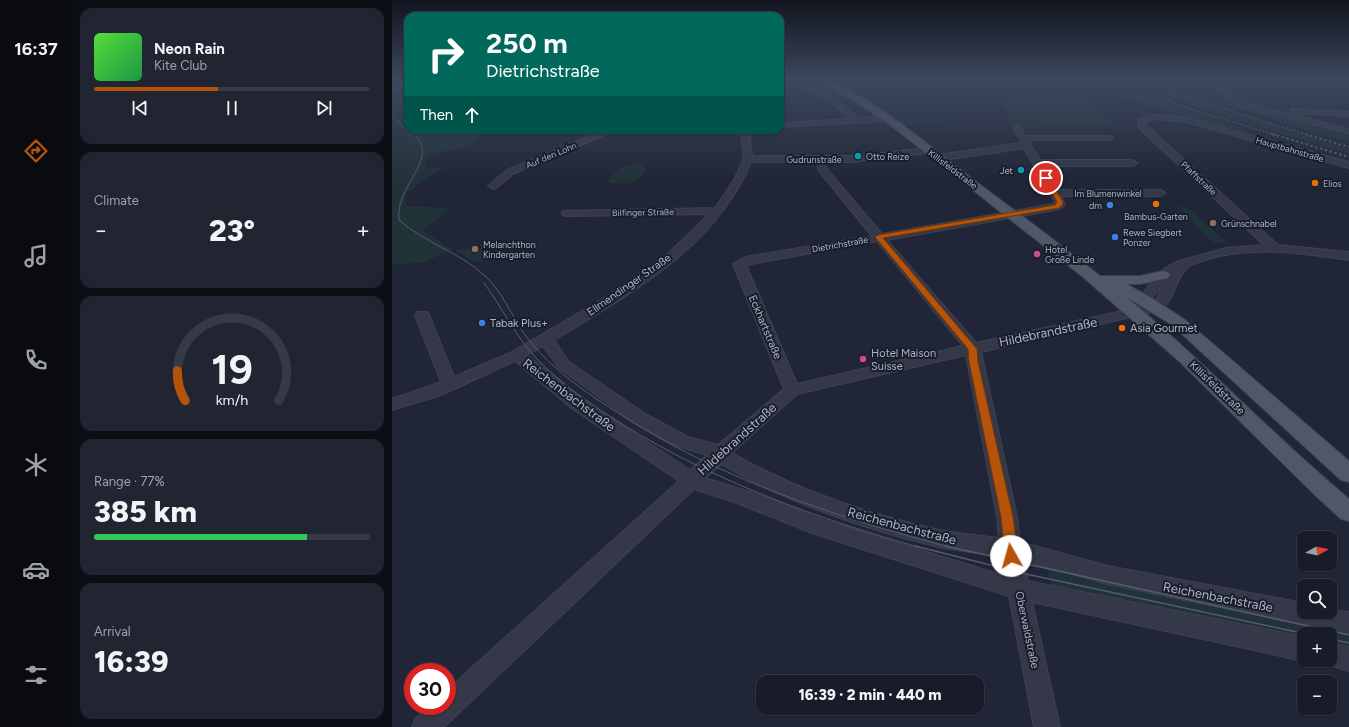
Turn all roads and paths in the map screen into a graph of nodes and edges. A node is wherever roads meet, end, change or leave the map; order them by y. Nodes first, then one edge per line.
1 (848, 113) edge
2 (876, 113) edge
3 (1275, 113) edge
4 (1307, 113) edge
5 (1349, 114) edge
6 (1160, 117) joint
7 (885, 119) junction
8 (857, 120) junction
9 (784, 125) edge
10 (1017, 128) dead end
11 (1349, 131) edge
12 (602, 134) edge
13 (745, 134) edge
14 (1109, 138) dead end
15 (1025, 141) junction
16 (927, 150) junction
17 (748, 158) junction
18 (937, 158) junction
19 (820, 160) junction
20 (1038, 163) junction
21 (1133, 163) dead end
22 (1349, 165) edge
23 (493, 186) dead end
24 (1055, 193) junction
25 (1160, 193) dead end
26 (718, 211) junction
27 (567, 213) dead end
28 (1013, 214) junction
29 (878, 237) junction
30 (1274, 248) junction
31 (1349, 256) edge
32 (739, 264) joint
33 (1183, 264) junction
34 (1081, 269) junction
35 (1163, 275) junction
36 (1103, 278) junction
37 (1145, 306) junction
38 (422, 315) dead end
39 (546, 339) junction
40 (973, 349) junction
41 (517, 356) junction
42 (450, 385) junction
43 (792, 390) junction
44 (392, 404) edge
45 (721, 453) junction
46 (1349, 474) edge
47 (692, 480) junction
48 (1346, 510) edge
49 (1010, 548) junction
50 (1018, 589) junction
51 (1349, 623) edge
52 (1297, 648) edge
53 (1337, 656) edge
54 (1349, 659) edge
55 (425, 727) edge
56 (1047, 727) edge

1 - 8 street
2 - 7 main road, Killisfeldstraße
3 - 11 street
4 - 5 street
6 - 22 street, Hauptbahnstraße
6 - 30 street, Pfaffstraße
7 - 8 street
7 - 16 main road, Killisfeldstraße
8 - 9 street
10 - 15 street
12 - 23 street, Auf den Lohn
13 - 17 street, Ellmendinger Straße
14 - 15 street
15 - 18 street
15 - 20 street
16 - 18 main road, Killisfeldstraße
16 - 19 street, Gudrunstraße
17 - 19 street, Gudrunstraße
17 - 26 street, Ellmendinger Straße
18 - 28 main road, Killisfeldstraße
19 - 29 street
20 - 21 street
20 - 24 street
24 - 25 street, Im Blumenwinkel
24 - 28 street, Im Blumenwinkel
26 - 27 street, Bilfinger Straße
26 - 39 street, Ellmendinger Straße
28 - 29 street, Dietrichstraße
28 - 34 main road, Killisfeldstraße
29 - 32 street, Dietrichstraße
29 - 40 street
30 - 31 street
30 - 33 street
32 - 43 street, Eckhartstraße
33 - 35 street
33 - 37 street
34 - 36 main road, Killisfeldstraße
34 - 37 main road, Killisfeldstraße
35 - 36 main road
35 - 37 street
36 - 37 main road, Killisfeldstraße
37 - 40 street, Hildebrandstraße
37 - 46 main road, Killisfeldstraße
37 - 48 main road, Killisfeldstraße
38 - 42 street
39 - 41 street, Ellmendinger Straße
39 - 45 street, Reichenbachstraße
40 - 43 street, Hildebrandstraße
40 - 49 street, Oberwaldstraße
41 - 42 street, Ellmendinger Straße
41 - 47 street, Reichenbachstraße
42 - 44 street, Ellmendinger Straße
43 - 45 street, Hildebrandstraße
45 - 47 street, Hildebrandstraße
45 - 49 street, Reichenbachstraße
47 - 50 street, Reichenbachstraße
47 - 55 street, Hildebrandstraße
49 - 50 street, Oberwaldstraße
49 - 51 street, Reichenbachstraße
50 - 52 street, Reichenbachstraße
50 - 56 street, Oberwaldstraße
53 - 54 street

